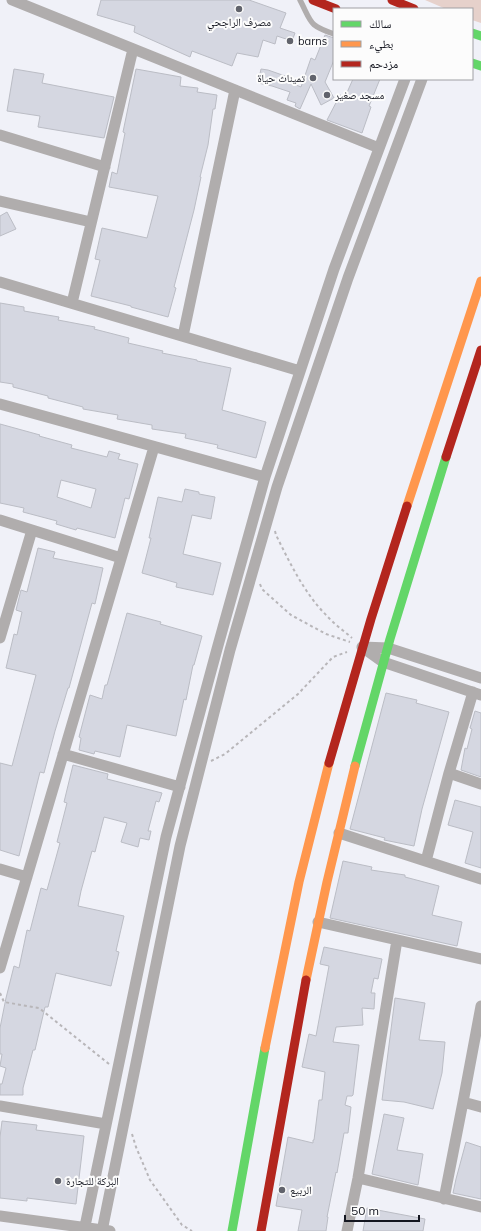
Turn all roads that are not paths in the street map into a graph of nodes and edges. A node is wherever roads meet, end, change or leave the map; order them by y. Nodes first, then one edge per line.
1 (12, 0) edge
2 (300, 0) edge
3 (313, 0) edge
4 (392, 0) edge
5 (333, 8) edge
6 (412, 8) edge
7 (333, 34) edge
8 (133, 49) junction
9 (405, 80) edge
10 (422, 80) edge
11 (235, 90) junction
12 (0, 135) edge
13 (379, 148) junction
14 (105, 167) junction
15 (0, 201) edge
16 (91, 222) junction
17 (0, 282) edge
18 (481, 282) edge
19 (72, 303) junction
20 (183, 336) junction
21 (481, 350) edge
22 (300, 371) junction
23 (0, 404) edge
24 (154, 447) junction
25 (265, 477) junction
26 (0, 520) edge
27 (32, 530) junction
28 (122, 558) junction
29 (0, 638) edge
30 (362, 647) junction
31 (388, 648) junction
32 (383, 662) junction
33 (481, 678) edge
34 (477, 693) edge
35 (63, 754) junction
36 (449, 773) junction
37 (481, 784) edge
38 (180, 787) junction
39 (339, 833) junction
40 (426, 861) junction
41 (0, 869) edge
42 (27, 877) junction
43 (481, 879) edge
44 (318, 922) junction
45 (397, 940) junction
46 (481, 959) edge
47 (0, 968) edge
48 (480, 1012) edge
49 (463, 1102) junction
50 (0, 1106) edge
51 (481, 1107) edge
52 (106, 1124) junction
53 (358, 1178) junction
54 (444, 1199) junction
55 (481, 1207) edge
56 (0, 1216) edge
57 (84, 1229) edge
58 (105, 1231) edge
59 (232, 1231) edge
60 (261, 1231) edge
61 (347, 1231) edge

1 - 8 street
2 - 7 lane
3 - 5 main road
4 - 6 main road
8 - 11 street
8 - 14 street
9 - 13 street
10 - 58 street
11 - 13 street
11 - 20 street
12 - 14 street
13 - 22 street
14 - 16 street
15 - 16 street
16 - 19 street
17 - 19 street
18 - 30 main road
19 - 20 street
20 - 22 street
21 - 31 main road
22 - 25 street
23 - 24 street
24 - 25 street
24 - 28 street
25 - 38 street
26 - 27 street
27 - 28 street
27 - 29 street
28 - 35 street
30 - 31 street
30 - 32 street
30 - 59 main road
31 - 32 main road
31 - 33 street
32 - 34 street
32 - 39 main road
34 - 36 street
35 - 38 street
35 - 42 street
36 - 37 street
36 - 40 street
38 - 52 street
39 - 40 street
39 - 44 main road
40 - 43 street
41 - 42 street
42 - 47 street
44 - 45 street
44 - 60 main road
45 - 46 street
45 - 53 street
48 - 49 street
49 - 51 street
49 - 54 street
50 - 52 street
52 - 57 street
53 - 54 street
53 - 61 street
54 - 55 street
56 - 57 street
57 - 58 street

